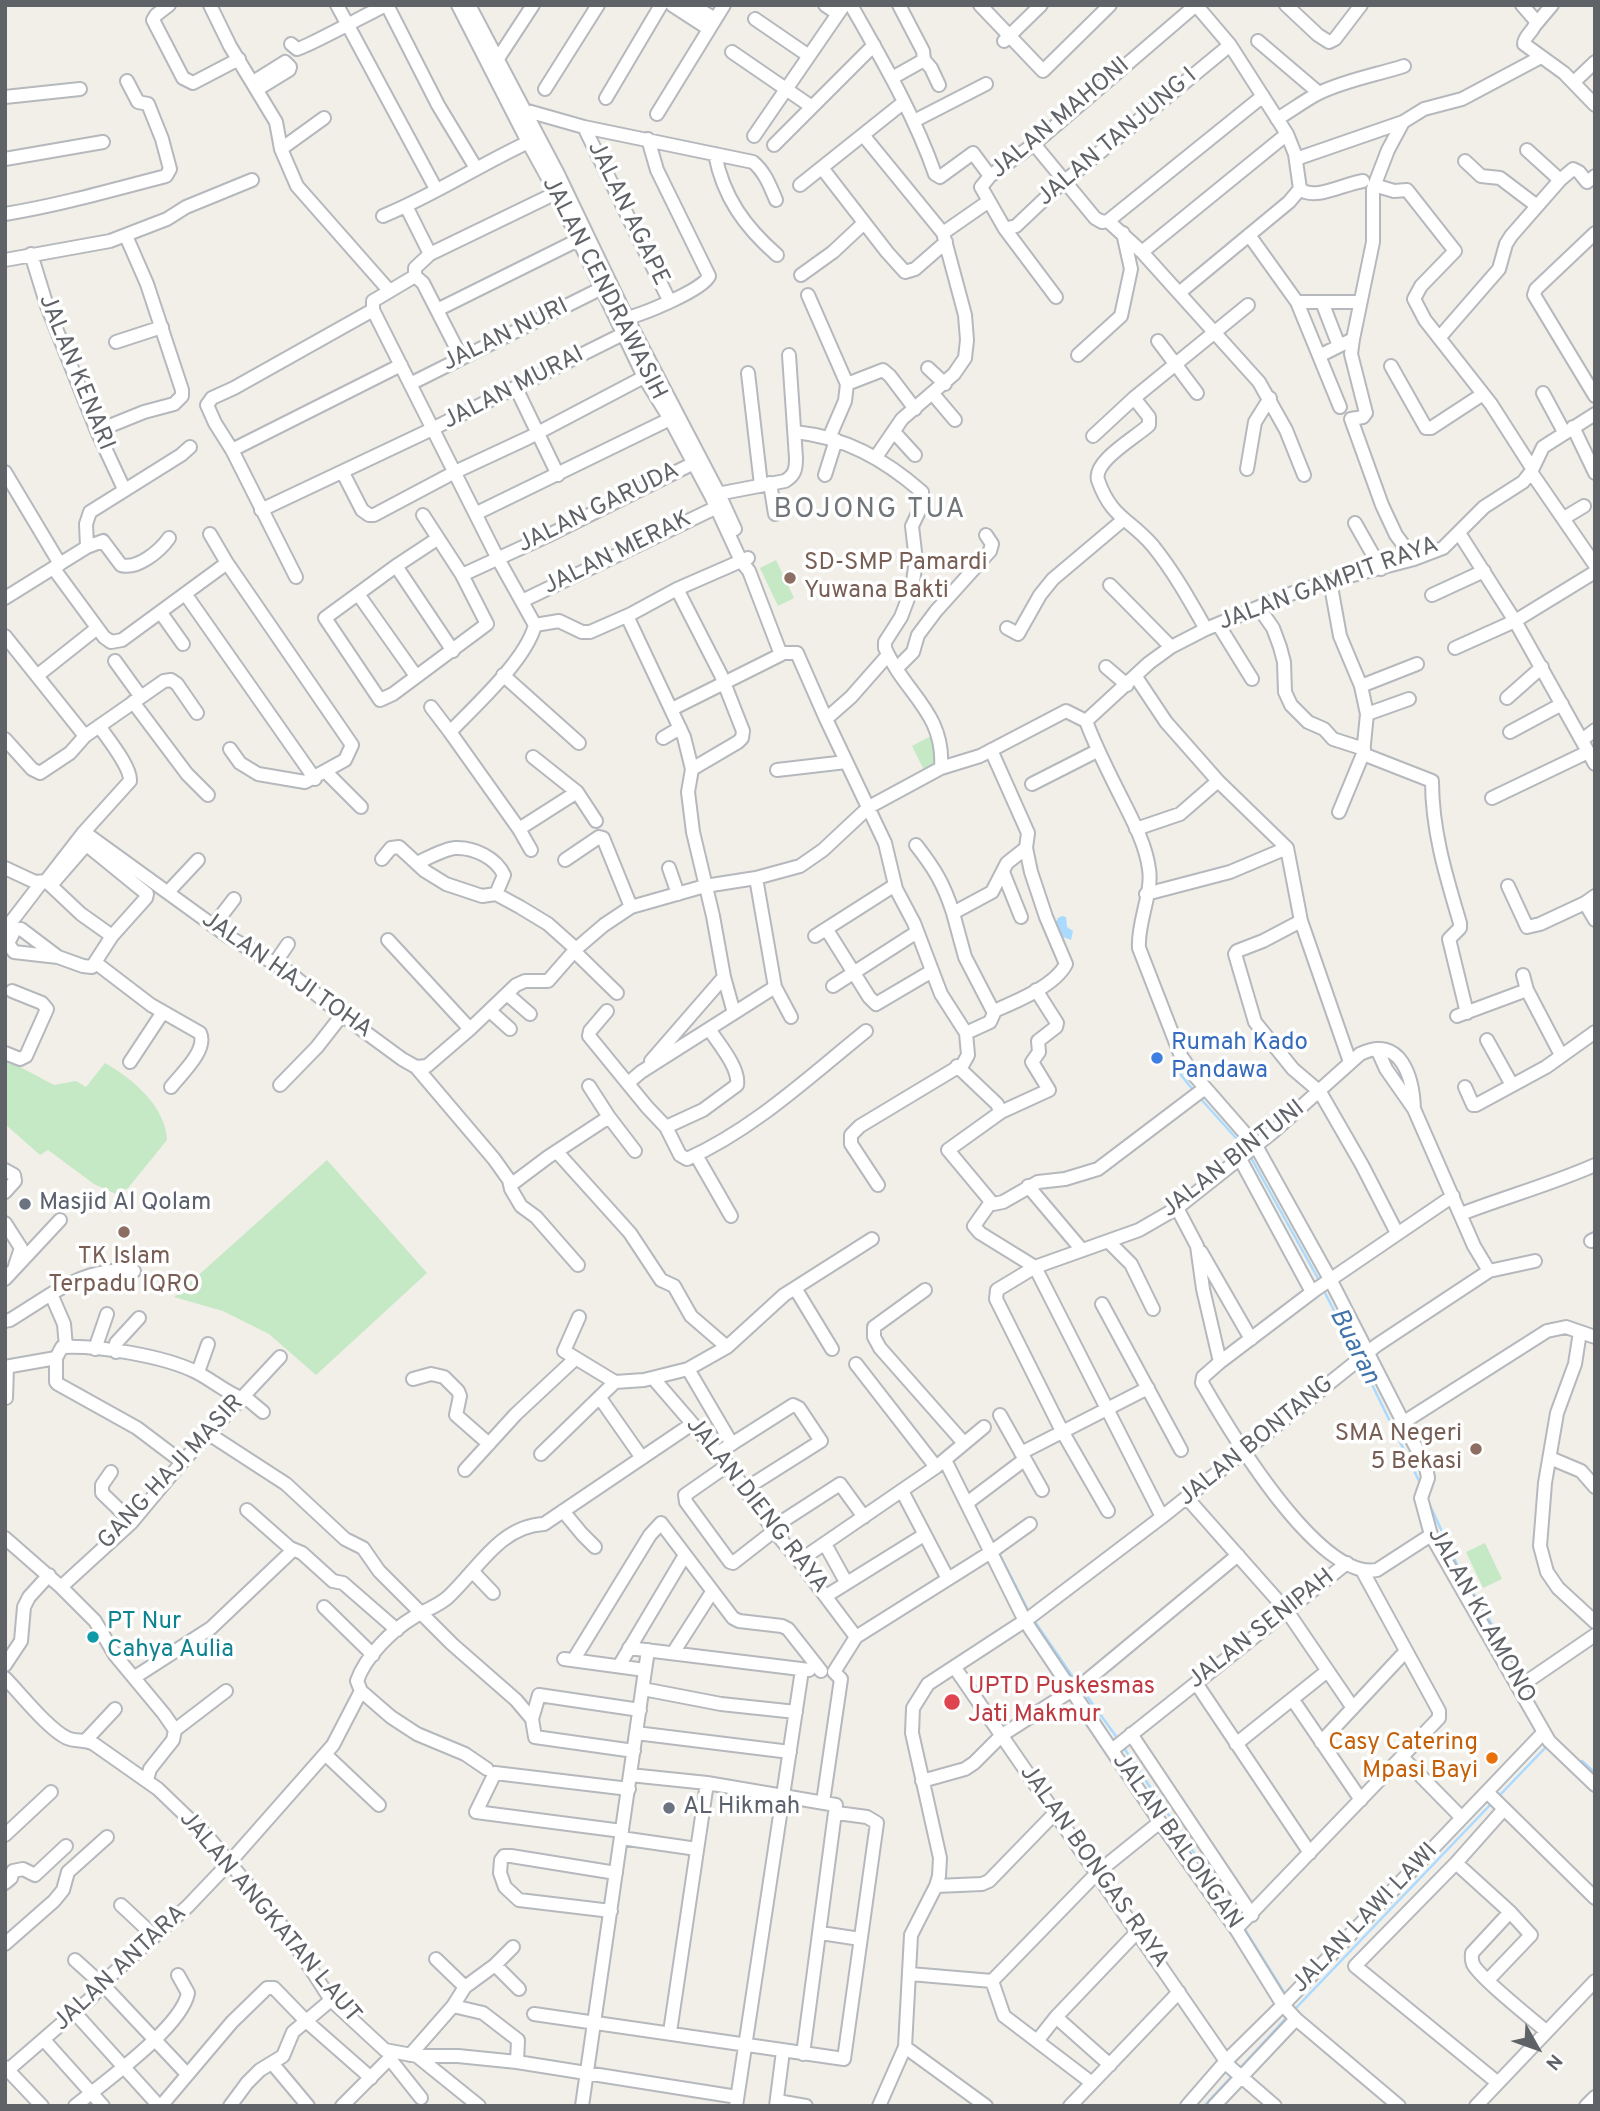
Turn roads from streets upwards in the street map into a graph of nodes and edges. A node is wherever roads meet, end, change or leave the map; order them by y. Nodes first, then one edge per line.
1 (169, 5) edge
2 (210, 5) edge
3 (337, 5) edge
4 (386, 5) edge
5 (458, 5) edge
6 (469, 5) edge
7 (533, 5) edge
8 (598, 5) edge
9 (661, 5) edge
10 (672, 5) edge
11 (692, 5) edge
12 (724, 5) edge
13 (825, 5) edge
14 (851, 5) edge
15 (899, 5) edge
16 (980, 5) edge
17 (1041, 5) edge
18 (1110, 5) edge
19 (1286, 5) edge
20 (1522, 5) edge
21 (1552, 5) edge
22 (1196, 6) edge
23 (1356, 7) edge
24 (840, 9) edge
25 (755, 19) dead end
26 (348, 23) junction
27 (712, 24) junction
28 (1536, 24) junction
29 (1006, 38) junction
30 (1258, 41) dead end
31 (291, 44) dead end
32 (1230, 45) junction
33 (874, 46) junction
34 (732, 52) dead end
35 (809, 56) junction
36 (1541, 57) junction
37 (239, 60) junction
38 (498, 60) junction
39 (924, 60) junction
40 (1595, 62) edge
41 (1404, 66) dead end
42 (892, 78) junction
43 (127, 81) dead end
44 (1574, 82) junction
45 (986, 84) dead end
46 (939, 85) dead end
47 (80, 89) dead end
48 (545, 89) dead end
49 (787, 89) junction
50 (1319, 93) junction
51 (1263, 96) junction
52 (5, 97) edge
53 (606, 98) dead end
54 (904, 102) junction
55 (1595, 105) edge
56 (812, 107) junction
57 (519, 109) junction
58 (657, 114) dead end
59 (324, 118) dead end
60 (1276, 119) junction
61 (914, 121) junction
62 (1403, 122) junction
63 (584, 127) junction
64 (1287, 134) junction
65 (863, 135) junction
66 (754, 136) dead end
67 (648, 139) junction
68 (533, 140) junction
69 (103, 142) dead end
70 (1034, 144) junction
71 (774, 145) dead end
72 (281, 149) junction
73 (1527, 150) dead end
74 (715, 154) junction
75 (5, 159) edge
76 (1296, 159) junction
77 (1465, 161) dead end
78 (476, 168) junction
79 (822, 168) junction
80 (990, 176) junction
81 (1595, 176) edge
82 (252, 180) dead end
83 (1560, 180) junction
84 (1066, 181) junction
85 (1368, 183) junction
86 (800, 185) dead end
87 (1300, 189) junction
88 (436, 190) junction
89 (556, 193) junction
90 (776, 200) dead end
91 (989, 201) junction
92 (406, 206) junction
93 (1537, 206) junction
94 (5, 214) edge
95 (383, 216) dead end
96 (1108, 221) junction
97 (864, 223) junction
98 (1005, 229) junction
99 (1122, 232) junction
100 (1595, 233) edge
101 (1250, 235) junction
102 (126, 236) junction
103 (945, 238) junction
104 (578, 240) junction
105 (1142, 252) junction
106 (31, 254) junction
107 (430, 254) junction
108 (777, 255) dead end
109 (5, 260) edge
110 (801, 275) dead end
111 (415, 276) junction
112 (386, 287) dead end
113 (602, 288) junction
114 (1179, 293) junction
115 (808, 295) dead end
116 (1056, 297) dead end
117 (669, 300) junction
118 (1297, 302) junction
119 (1322, 302) junction
120 (1360, 302) junction
121 (1248, 305) dead end
122 (370, 308) junction
123 (437, 310) junction
124 (162, 327) junction
125 (627, 327) junction
126 (1216, 332) junction
127 (1440, 338) junction
128 (1353, 339) junction
129 (1158, 341) dead end
130 (116, 342) dead end
131 (1339, 346) junction
132 (789, 355) dead end
133 (1078, 355) dead end
134 (1321, 355) junction
135 (461, 357) junction
136 (1175, 364) junction
137 (401, 365) junction
138 (1391, 366) dead end
139 (928, 368) dead end
140 (248, 370) dead end
141 (748, 373) dead end
142 (645, 377) junction
143 (410, 384) junction
144 (847, 384) junction
145 (945, 384) junction
146 (516, 388) junction
147 (1197, 393) dead end
148 (1543, 393) dead end
149 (933, 394) junction
150 (1483, 394) junction
151 (1595, 396) edge
152 (1134, 398) junction
153 (1270, 398) junction
154 (1340, 407) dead end
155 (915, 410) junction
156 (1595, 414) edge
157 (670, 419) junction
158 (955, 420) dead end
159 (434, 429) junction
160 (1569, 429) junction
161 (97, 432) junction
162 (795, 432) junction
163 (894, 432) junction
164 (537, 434) junction
165 (1093, 436) dead end
166 (832, 439) junction
167 (190, 447) dead end
168 (232, 450) junction
169 (915, 454) dead end
170 (876, 457) junction
171 (696, 461) junction
172 (1247, 469) dead end
173 (1532, 470) junction
174 (5, 472) edge
175 (455, 472) junction
176 (342, 473) junction
177 (1595, 473) edge
178 (558, 475) junction
179 (824, 475) dead end
180 (1304, 475) dead end
181 (766, 484) junction
182 (124, 489) junction
183 (715, 499) junction
184 (1584, 506) dead end
185 (261, 510) junction
186 (477, 513) junction
187 (775, 514) dead end
188 (423, 515) dead end
189 (1564, 518) junction
190 (1123, 520) junction
191 (1355, 523) dead end
192 (1459, 533) junction
193 (211, 534) dead end
194 (986, 535) dead end
195 (169, 538) dead end
196 (437, 539) junction
197 (87, 547) junction
198 (497, 557) junction
199 (1414, 559) junction
200 (227, 563) junction
201 (746, 563) junction
202 (1595, 565) edge
203 (396, 566) junction
204 (57, 567) junction
205 (1381, 569) junction
206 (1484, 571) junction
207 (1595, 572) edge
208 (462, 575) junction
209 (296, 577) dead end
210 (1330, 581) junction
211 (1110, 586) dead end
212 (677, 589) junction
213 (186, 594) junction
214 (358, 594) junction
215 (1432, 595) dead end
216 (5, 598) edge
217 (522, 601) junction
218 (1259, 608) junction
219 (161, 613) junction
220 (627, 616) junction
221 (1515, 621) junction
222 (535, 625) junction
223 (1212, 627) junction
224 (1007, 628) dead end
225 (96, 629) junction
226 (5, 636) edge
227 (183, 643) dead end
228 (1171, 647) junction
229 (1455, 648) dead end
230 (453, 651) junction
231 (781, 652) junction
232 (888, 655) junction
233 (115, 661) dead end
234 (1417, 664) dead end
235 (897, 667) junction
236 (1106, 667) dead end
237 (1542, 667) junction
238 (38, 675) junction
239 (503, 675) junction
240 (416, 676) junction
241 (1252, 679) dead end
242 (1132, 681) junction
243 (723, 682) junction
244 (1361, 687) junction
245 (1507, 698) dead end
246 (137, 699) junction
247 (1409, 699) dead end
248 (1562, 704) junction
249 (431, 706) dead end
250 (672, 709) junction
251 (197, 713) dead end
252 (1367, 715) junction
253 (826, 719) junction
254 (1086, 721) junction
255 (99, 726) junction
256 (680, 728) junction
257 (1595, 730) edge
258 (450, 732) junction
259 (1510, 732) dead end
260 (85, 736) junction
261 (663, 738) dead end
262 (5, 739) edge
263 (579, 743) dead end
264 (1585, 746) junction
265 (230, 749) dead end
266 (991, 750) junction
267 (1097, 751) junction
268 (1363, 751) junction
269 (533, 757) dead end
270 (846, 762) junction
271 (1595, 764) edge
272 (941, 768) junction
273 (692, 769) junction
274 (777, 770) dead end
275 (320, 776) junction
276 (1218, 781) junction
277 (1032, 784) dead end
278 (577, 792) junction
279 (208, 795) dead end
280 (1492, 798) dead end
281 (361, 807) dead end
282 (869, 807) junction
283 (1339, 812) dead end
284 (596, 821) dead end
285 (519, 829) junction
286 (1136, 829) junction
287 (84, 832) junction
288 (916, 845) dead end
289 (1026, 848) junction
290 (1287, 848) junction
291 (531, 850) dead end
292 (198, 859) dead end
293 (382, 859) dead end
294 (565, 860) dead end
295 (417, 863) junction
296 (5, 868) edge
297 (670, 868) dead end
298 (1003, 872) junction
299 (756, 878) junction
300 (46, 883) junction
301 (895, 885) junction
302 (705, 886) junction
303 (1508, 886) dead end
304 (168, 892) junction
305 (496, 894) junction
306 (678, 894) junction
307 (1146, 894) junction
308 (233, 899) dead end
309 (1590, 899) edge
310 (631, 907) junction
311 (953, 913) junction
312 (1021, 917) dead end
313 (1595, 920) edge
314 (1301, 921) junction
315 (214, 925) junction
316 (5, 930) edge
317 (917, 932) junction
318 (112, 936) junction
319 (388, 940) dead end
320 (288, 944) dead end
321 (575, 950) junction
322 (58, 957) dead end
323 (96, 963) junction
324 (275, 964) junction
325 (932, 971) junction
326 (854, 974) junction
327 (1523, 975) dead end
328 (724, 977) junction
329 (833, 986) dead end
330 (775, 987) junction
331 (1036, 990) junction
332 (1527, 990) junction
333 (12, 991) dead end
334 (617, 993) dead end
335 (507, 994) junction
336 (490, 1010) junction
337 (607, 1011) dead end
338 (994, 1011) junction
339 (163, 1012) junction
340 (734, 1013) junction
341 (530, 1014) dead end
342 (342, 1015) junction
343 (791, 1017) dead end
344 (510, 1029) dead end
345 (709, 1029) junction
346 (470, 1030) junction
347 (866, 1031) dead end
348 (1595, 1032) edge
349 (966, 1033) junction
350 (1487, 1040) dead end
351 (1377, 1049) junction
352 (5, 1053) edge
353 (1561, 1055) junction
354 (130, 1062) dead end
355 (1350, 1062) junction
356 (957, 1066) junction
357 (416, 1067) junction
358 (641, 1072) junction
359 (628, 1083) junction
360 (280, 1085) dead end
361 (1512, 1085) junction
362 (589, 1086) dead end
363 (170, 1087) dead end
364 (1465, 1087) dead end
365 (1199, 1092) junction
366 (1320, 1092) junction
367 (1414, 1109) junction
368 (1001, 1112) junction
369 (609, 1117) junction
370 (666, 1127) junction
371 (557, 1152) junction
372 (635, 1152) dead end
373 (1247, 1152) junction
374 (696, 1155) junction
375 (1595, 1165) edge
376 (5, 1170) edge
377 (512, 1184) junction
378 (878, 1185) dead end
379 (1028, 1186) junction
380 (5, 1192) edge
381 (1453, 1196) junction
382 (995, 1203) junction
383 (1177, 1208) junction
384 (1461, 1214) junction
385 (731, 1216) dead end
386 (60, 1220) dead end
387 (5, 1223) edge
388 (1397, 1233) junction
389 (872, 1239) dead end
390 (1108, 1241) junction
391 (1197, 1246) junction
392 (1082, 1250) junction
393 (1535, 1261) dead end
394 (578, 1265) dead end
395 (1035, 1267) junction
396 (134, 1271) dead end
397 (1489, 1271) junction
398 (8, 1277) edge
399 (1320, 1286) junction
400 (795, 1288) junction
401 (925, 1290) dead end
402 (51, 1294) junction
403 (1101, 1304) dead end
404 (1153, 1309) dead end
405 (107, 1314) dead end
406 (579, 1317) dead end
407 (139, 1318) dead end
408 (5, 1321) edge
409 (1580, 1332) junction
410 (1595, 1338) edge
411 (1251, 1339) junction
412 (208, 1344) dead end
413 (66, 1347) junction
414 (727, 1347) junction
415 (95, 1349) junction
416 (832, 1349) dead end
417 (116, 1352) junction
418 (281, 1357) dead end
419 (1362, 1357) junction
420 (56, 1358) junction
421 (575, 1359) junction
422 (1220, 1362) junction
423 (856, 1364) dead end
424 (6, 1367) edge
425 (688, 1369) junction
426 (198, 1373) junction
427 (653, 1378) junction
428 (413, 1379) dead end
429 (615, 1382) junction
430 (1149, 1388) junction
431 (244, 1397) junction
432 (6, 1398) edge
433 (600, 1398) junction
434 (1107, 1409) junction
435 (263, 1412) dead end
436 (1000, 1415) dead end
437 (1404, 1422) junction
438 (692, 1424) junction
439 (984, 1427) dead end
440 (1062, 1431) junction
441 (209, 1434) junction
442 (963, 1442) junction
443 (489, 1444) junction
444 (732, 1444) junction
445 (1181, 1450) dead end
446 (1244, 1451) junction
447 (541, 1454) dead end
448 (716, 1454) junction
449 (1023, 1456) junction
450 (642, 1458) junction
451 (1550, 1458) junction
452 (183, 1462) junction
453 (940, 1463) junction
454 (728, 1465) junction
455 (464, 1470) dead end
456 (111, 1472) dead end
457 (1595, 1487) edge
458 (745, 1489) junction
459 (1042, 1490) dead end
460 (902, 1491) junction
461 (1187, 1498) junction
462 (970, 1500) junction
463 (247, 1510) dead end
464 (563, 1511) junction
465 (1108, 1511) dead end
466 (864, 1517) junction
467 (1162, 1517) junction
468 (132, 1522) junction
469 (1030, 1524) dead end
470 (773, 1530) junction
471 (924, 1535) junction
472 (1431, 1535) junction
473 (5, 1538) edge
474 (825, 1544) junction
475 (595, 1547) dead end
476 (994, 1549) junction
477 (293, 1550) junction
478 (685, 1555) junction
479 (1238, 1555) junction
480 (800, 1561) junction
481 (1347, 1563) junction
482 (1362, 1570) junction
483 (473, 1572) junction
484 (49, 1575) junction
485 (948, 1578) junction
486 (846, 1582) junction
487 (61, 1587) junction
488 (712, 1592) junction
489 (493, 1593) dead end
490 (826, 1596) junction
491 (324, 1607) dead end
492 (1287, 1611) junction
493 (423, 1613) junction
494 (1029, 1618) junction
495 (1595, 1622) edge
496 (397, 1630) junction
497 (1595, 1635) edge
498 (856, 1637) junction
499 (629, 1648) junction
500 (648, 1650) junction
501 (1406, 1651) junction
502 (673, 1653) junction
503 (373, 1655) junction
504 (5, 1665) edge
505 (619, 1665) junction
506 (956, 1668) junction
507 (645, 1670) junction
508 (802, 1670) junction
509 (827, 1671) junction
510 (1326, 1672) junction
511 (135, 1677) junction
512 (5, 1678) edge
513 (1196, 1683) junction
514 (1078, 1687) junction
515 (1519, 1687) junction
516 (643, 1689) junction
517 (361, 1690) junction
518 (226, 1691) dead end
519 (1293, 1700) junction
520 (1353, 1708) junction
521 (116, 1709) dead end
522 (640, 1710) junction
523 (796, 1713) junction
524 (532, 1719) junction
525 (175, 1730) junction
526 (1544, 1732) junction
527 (636, 1733) junction
528 (1002, 1735) junction
529 (1130, 1735) junction
530 (86, 1740) junction
531 (1321, 1742) junction
532 (1236, 1744) junction
533 (1115, 1747) junction
534 (634, 1751) junction
535 (790, 1752) junction
536 (325, 1754) junction
537 (1402, 1757) junction
538 (491, 1771) junction
539 (630, 1774) junction
540 (147, 1780) junction
541 (922, 1781) junction
542 (707, 1783) junction
543 (1595, 1785) edge
544 (629, 1789) junction
545 (51, 1792) dead end
546 (783, 1798) junction
547 (1361, 1800) junction
548 (1495, 1800) junction
549 (823, 1802) junction
550 (379, 1805) dead end
551 (1056, 1812) junction
552 (837, 1813) junction
553 (1462, 1818) junction
554 (1160, 1822) junction
555 (5, 1835) edge
556 (622, 1835) junction
557 (107, 1837) dead end
558 (66, 1846) dead end
559 (697, 1849) junction
560 (1310, 1853) junction
561 (229, 1863) junction
562 (1456, 1863) junction
563 (9, 1867) edge
564 (617, 1872) junction
565 (1098, 1872) junction
566 (5, 1883) edge
567 (936, 1886) junction
568 (1595, 1898) edge
569 (121, 1905) dead end
570 (611, 1911) junction
571 (1510, 1912) junction
572 (1243, 1922) junction
573 (1138, 1931) junction
574 (821, 1933) junction
575 (153, 1935) junction
576 (860, 1939) junction
577 (5, 1944) edge
578 (513, 1947) dead end
579 (436, 1959) dead end
580 (75, 1960) dead end
581 (495, 1965) junction
582 (910, 1974) junction
583 (178, 1975) dead end
584 (1488, 1980) junction
585 (992, 1981) junction
586 (1595, 1981) edge
587 (101, 1986) junction
588 (465, 1987) junction
589 (519, 1989) dead end
590 (1179, 1992) junction
591 (331, 2000) junction
592 (453, 2006) junction
593 (1290, 2008) junction
594 (75, 2013) junction
595 (534, 2014) dead end
596 (1056, 2017) junction
597 (306, 2021) junction
598 (595, 2021) junction
599 (1546, 2031) junction
600 (670, 2032) junction
601 (154, 2039) junction
602 (44, 2040) junction
603 (1037, 2041) junction
604 (745, 2044) junction
605 (905, 2047) junction
606 (783, 2051) junction
607 (803, 2054) junction
608 (414, 2055) junction
609 (393, 2056) junction
610 (517, 2062) junction
611 (272, 2063) junction
612 (1110, 2065) junction
613 (123, 2067) junction
614 (7, 2068) edge
615 (1234, 2070) junction
616 (588, 2072) junction
617 (187, 2074) junction
618 (371, 2078) junction
619 (1093, 2083) junction
620 (1499, 2083) junction
621 (91, 2093) junction
622 (1595, 2097) edge
623 (421, 2098) dead end
624 (736, 2101) edge
625 (777, 2104) edge
626 (162, 2105) edge
627 (1479, 2105) edge
628 (42, 2106) edge
629 (75, 2106) edge
630 (103, 2106) edge
631 (230, 2106) edge
632 (308, 2106) edge
633 (342, 2106) edge
634 (478, 2106) edge
635 (582, 2106) edge
636 (806, 2106) edge
637 (879, 2106) edge
638 (986, 2106) edge
639 (1070, 2106) edge
640 (1187, 2106) edge
641 (1214, 2106) edge
642 (1275, 2106) edge
643 (1399, 2106) edge
644 (1586, 2106) edge

1 - 37 street
2 - 37 street
3 - 26 street
4 - 26 street
4 - 78 street
5 - 57 street, JALAN CENDRAWASIH
6 - 38 street, JALAN CENDRAWASIH
7 - 38 street
8 - 48 street
9 - 53 street
10 - 27 street
11 - 27 street
12 - 27 street
13 - 24 street
14 - 33 street
15 - 39 street
16 - 29 street
17 - 29 street
18 - 29 street
19 - 23 street
20 - 28 street
21 - 28 street
22 - 32 street
22 - 70 street, JALAN MAHONI
24 - 35 street
25 - 35 street
26 - 31 street
26 - 88 street
27 - 58 street
28 - 36 street
30 - 50 street
32 - 51 street
32 - 84 street, JALAN TANJUNG I
33 - 42 street
33 - 56 street
34 - 49 street
35 - 49 street
36 - 44 street
36 - 62 street
37 - 72 street
38 - 57 street, JALAN CENDRAWASIH
39 - 42 street
39 - 46 street
40 - 44 street
41 - 50 street
42 - 54 street
43 - 94 street
44 - 55 street
45 - 61 street
47 - 52 street
49 - 56 street
49 - 66 street
50 - 60 street
51 - 60 street
51 - 96 street
54 - 61 street
54 - 65 street
56 - 71 street
57 - 63 street
57 - 68 street, JALAN CENDRAWASIH
59 - 72 street
60 - 64 street
61 - 80 street
62 - 76 street
62 - 85 street
63 - 67 street
63 - 117 street, JALAN AGAPE
64 - 76 street
64 - 105 street
65 - 79 street
65 - 103 street
67 - 74 street
67 - 117 street, JALAN MURAI
68 - 78 street
68 - 89 street, JALAN CENDRAWASIH
68 - 125 street, JALAN CENDRAWASIH
69 - 75 street
70 - 80 street, JALAN MAHONI
70 - 84 street
72 - 112 street
73 - 83 street
74 - 90 street
74 - 108 street
76 - 87 street
77 - 93 street
78 - 88 street
79 - 86 street
79 - 97 street
80 - 91 street, JALAN MAHONI
81 - 83 street
82 - 102 street
83 - 93 street
84 - 96 street
84 - 98 street, JALAN TANJUNG I
85 - 87 street
85 - 120 street
85 - 127 street
87 - 101 street
88 - 92 street
89 - 104 street, JALAN CENDRAWASIH
89 - 107 street
91 - 98 street
91 - 103 street, JALAN MAHONI
92 - 95 street
92 - 107 street
93 - 127 street
96 - 99 street
97 - 103 street, JALAN MAHONI
97 - 110 street
98 - 116 street
99 - 105 street
99 - 133 street
100 - 151 street
101 - 114 street
101 - 118 street
102 - 106 street
102 - 124 street
103 - 145 street
104 - 113 street, JALAN CENDRAWASIH
104 - 123 street
105 - 114 street
106 - 109 street
106 - 161 street, JALAN KENARI
107 - 111 street
111 - 122 street
111 - 123 street
113 - 125 street, JALAN CENDRAWASIH
113 - 135 street, JALAN NURI
114 - 126 street
115 - 144 street
117 - 125 street, JALAN MURAI
118 - 119 street
118 - 134 street
119 - 120 street
119 - 131 street
120 - 128 street
121 - 126 street
122 - 137 street
122 - 140 street
122 - 168 street
123 - 135 street
124 - 130 street
124 - 161 street
125 - 142 street, JALAN CENDRAWASIH
125 - 146 street, JALAN MURAI
125 - 171 street, JALAN CENDRAWASIH
126 - 136 street
126 - 153 street
127 - 150 street
128 - 131 street
128 - 199 street
129 - 136 street
131 - 134 street
132 - 162 street
134 - 154 street
135 - 143 street, JALAN NURI
136 - 147 street
136 - 152 street
137 - 143 street
137 - 168 street
138 - 150 street
139 - 145 street
141 - 181 street
142 - 157 street, JALAN CENDRAWASIH
142 - 164 street
143 - 159 street
144 - 155 street
144 - 166 street
145 - 149 street
146 - 159 street, JALAN MURAI
146 - 164 street
148 - 160 street
149 - 155 street
149 - 158 street
150 - 173 street
152 - 165 street
152 - 190 street
153 - 172 street
153 - 180 street
155 - 163 street
156 - 160 street, JALAN GAMPIT RAYA
157 - 171 street, JALAN CENDRAWASIH
157 - 178 street
159 - 175 street
159 - 176 street, JALAN MURAI
160 - 173 street, JALAN GAMPIT RAYA
160 - 177 street
161 - 182 street, JALAN KENARI
162 - 166 street
162 - 181 street
163 - 169 street
163 - 170 street
164 - 175 street
164 - 178 street
166 - 170 street
166 - 179 street
167 - 182 street
168 - 185 street
170 - 232 street
171 - 183 street, JALAN CENDRAWASIH
171 - 198 street, JALAN GARUDA
173 - 189 street
173 - 192 street, JALAN GAMPIT RAYA
174 - 204 street
175 - 176 street
175 - 186 street
176 - 185 street, JALAN MURAI
178 - 186 street
181 - 183 street, JALAN MERAK
181 - 187 street
182 - 197 street
183 - 201 street, JALAN CENDRAWASIH
183 - 217 street, JALAN MERAK
184 - 189 street
185 - 209 street
186 - 198 street
188 - 196 street
189 - 202 street
190 - 223 street
190 - 224 street
191 - 205 street
192 - 199 street, JALAN GAMPIT RAYA
192 - 206 street
193 - 200 street
194 - 235 street
195 - 197 street
196 - 203 street
196 - 208 street
197 - 204 street
198 - 208 street, JALAN GARUDA
198 - 217 street
199 - 205 street, JALAN GAMPIT RAYA
200 - 213 street
200 - 275 street
201 - 212 street
201 - 231 street, JALAN CENDRAWASIH
203 - 214 street
203 - 230 street
204 - 216 street
204 - 225 street
205 - 210 street, JALAN GAMPIT RAYA
206 - 215 street
206 - 221 street
207 - 221 street
208 - 230 street
210 - 218 street, JALAN GAMPIT RAYA
210 - 244 street
211 - 228 street
212 - 220 street
212 - 243 street
213 - 219 street
213 - 275 street
214 - 240 street
214 - 240 street
217 - 222 street
218 - 223 street, JALAN GAMPIT RAYA
218 - 268 street
219 - 225 street
219 - 227 street
220 - 222 street
220 - 250 street
221 - 229 street
221 - 237 street
222 - 239 street
223 - 228 street, JALAN GAMPIT RAYA
223 - 241 street
225 - 238 street
226 - 238 street
228 - 242 street, JALAN GAMPIT RAYA
230 - 240 street
231 - 243 street
231 - 253 street
232 - 235 street
232 - 253 street
233 - 246 street
234 - 244 street
235 - 272 street
236 - 242 street
237 - 245 street
237 - 248 street
238 - 260 street
239 - 258 street
239 - 263 street
242 - 254 street, JALAN GAMPIT RAYA
242 - 276 street
243 - 250 street
243 - 273 street
244 - 252 street
246 - 251 street
246 - 255 street
246 - 279 street
247 - 252 street
248 - 259 street
248 - 264 street
249 - 258 street
250 - 256 street
252 - 268 street
253 - 270 street
254 - 266 street
254 - 267 street, JALAN KLAMONO
255 - 260 street
255 - 287 street
256 - 261 street
256 - 273 street
257 - 264 street
258 - 285 street
260 - 262 street
264 - 271 street
264 - 280 street
265 - 275 street
266 - 272 street
266 - 289 street
267 - 277 street
267 - 286 street, JALAN KLAMONO
268 - 283 street
268 - 332 street
269 - 278 street
270 - 274 street
270 - 282 street
272 - 282 street
273 - 302 street
275 - 281 street
276 - 286 street
276 - 290 street
278 - 284 street
278 - 285 street
282 - 299 street
282 - 301 street
285 - 291 street
286 - 307 street, JALAN KLAMONO
287 - 300 street
287 - 304 street, JALAN HAJI TOHA
288 - 311 street
289 - 298 street
289 - 331 street
290 - 307 street
290 - 314 street
292 - 304 street
293 - 295 street
294 - 310 street
295 - 305 street
295 - 305 street
296 - 300 street
297 - 306 street
298 - 311 street
298 - 312 street
299 - 302 street
299 - 330 street
300 - 316 street
300 - 318 street
300 - 318 street
301 - 317 street
301 - 326 street
302 - 306 street
302 - 328 street
303 - 309 street
304 - 315 street, JALAN HAJI TOHA
305 - 321 street
306 - 310 street
307 - 365 street, JALAN KLAMONO
308 - 315 street
309 - 313 street
310 - 321 street
311 - 338 street
314 - 355 street
314 - 366 street
315 - 324 street, JALAN HAJI TOHA
317 - 325 street
317 - 326 street
318 - 323 street
319 - 346 street
320 - 324 street
321 - 334 street
321 - 335 street
322 - 323 street
323 - 339 street
324 - 342 street, JALAN HAJI TOHA
325 - 326 street
325 - 349 street
326 - 329 street
327 - 332 street
328 - 340 street
328 - 358 street
330 - 340 street
330 - 343 street
331 - 338 street
331 - 368 street
332 - 353 street
333 - 352 street
335 - 336 street
335 - 341 street
336 - 344 street
336 - 346 street
337 - 359 street
338 - 349 street
339 - 354 street
339 - 363 street
340 - 345 street
342 - 357 street, JALAN HAJI TOHA
342 - 360 street
345 - 358 street
345 - 370 street
346 - 357 street
347 - 374 street
348 - 353 street
349 - 356 street
350 - 361 street
351 - 355 street, JALAN BINTUNI
351 - 367 street
351 - 367 street
353 - 361 street
355 - 366 street, JALAN BINTUNI
356 - 368 street
356 - 378 street
357 - 377 street, JALAN HAJI TOHA
358 - 359 street
359 - 370 street
361 - 364 street
362 - 369 street
365 - 373 street, JALAN KLAMONO
365 - 379 street
366 - 373 street, JALAN BINTUNI
366 - 388 street
367 - 381 street
368 - 382 street
369 - 371 street
369 - 372 street
370 - 374 street
371 - 377 street
371 - 414 street
373 - 383 street, JALAN BINTUNI
373 - 399 street, JALAN KLAMONO
373 - 399 street
374 - 385 street
375 - 384 street
376 - 380 street
377 - 394 street, JALAN HAJI TOHA
379 - 382 street
379 - 392 street
381 - 384 street
381 - 388 street
382 - 395 street
383 - 390 street, JALAN BINTUNI
383 - 391 street
384 - 397 street
386 - 398 street
387 - 398 street
388 - 399 street
389 - 400 street
390 - 392 street, JALAN BINTUNI
390 - 404 street
391 - 411 street
391 - 422 street
392 - 395 street, JALAN BINTUNI
393 - 397 street, JALAN BONTANG
395 - 434 street
395 - 440 street, JALAN BINTUNI
396 - 402 street
397 - 419 street, JALAN BONTANG
399 - 411 street
399 - 419 street, JALAN KLAMONO
400 - 414 street
400 - 416 street
401 - 442 street
402 - 408 street
402 - 413 street
403 - 430 street
405 - 415 street
406 - 421 street
407 - 417 street
409 - 410 street
409 - 437 street
409 - 451 street
411 - 422 street
412 - 426 street
413 - 415 street
413 - 420 street
414 - 425 street
415 - 417 street
417 - 426 street
418 - 431 street, GANG HAJI MASIR
419 - 437 street, JALAN KLAMONO
419 - 446 street, JALAN BONTANG
420 - 424 street
420 - 452 street
421 - 429 street
421 - 443 street
422 - 446 street
423 - 453 street, JALAN BALONGAN
424 - 432 street
425 - 427 street
425 - 444 street
426 - 431 street
427 - 429 street
427 - 438 street, JALAN DIENG RAYA
428 - 443 street
429 - 433 street
430 - 434 street
430 - 445 street
431 - 435 street
431 - 441 street, GANG HAJI MASIR
433 - 447 street
433 - 450 street
434 - 440 street
434 - 467 street
436 - 449 street
437 - 472 street, JALAN KLAMONO
438 - 448 street, JALAN DIENG RAYA
438 - 450 street
439 - 442 street
440 - 449 street
440 - 465 street
441 - 452 street, GANG HAJI MASIR
441 - 493 street
442 - 453 street
443 - 455 street
444 - 448 street
444 - 458 street
446 - 461 street, JALAN BONTANG
446 - 481 street
448 - 454 street, JALAN DIENG RAYA
449 - 459 street
449 - 462 street
450 - 464 street
451 - 457 street
451 - 495 street
452 - 468 street, GANG HAJI MASIR
453 - 460 street
453 - 462 street, JALAN BALONGAN
454 - 458 street, JALAN DIENG RAYA
454 - 470 street
456 - 468 street
458 - 470 street, JALAN DIENG RAYA
460 - 466 street
460 - 471 street
461 - 467 street, JALAN BONTANG
461 - 479 street
462 - 476 street, JALAN BALONGAN
463 - 477 street
464 - 475 street
464 - 483 street
466 - 470 street
466 - 474 street
467 - 494 street, JALAN BONTANG
468 - 487 street, GANG HAJI MASIR
469 - 476 street
470 - 480 street, JALAN DIENG RAYA
471 - 485 street
471 - 486 street
472 - 482 street
472 - 515 street, JALAN KLAMONO
473 - 484 street
474 - 480 street
474 - 486 street
476 - 485 street
476 - 494 street, JALAN BALONGAN
477 - 496 street
477 - 511 street
478 - 488 street
478 - 499 street
478 - 505 street
479 - 492 street
479 - 514 street
480 - 490 street, JALAN DIENG RAYA
481 - 482 street
481 - 492 street, JALAN SENIPAH
482 - 501 street
483 - 489 street
483 - 493 street
484 - 487 street
484 - 504 street
485 - 498 street
486 - 490 street
487 - 511 street
488 - 502 street
488 - 509 street
490 - 498 street, JALAN DIENG RAYA
491 - 503 street
492 - 510 street
492 - 513 street, JALAN SENIPAH
493 - 496 street
493 - 524 street
494 - 506 street, JALAN BONTANG
494 - 514 street, JALAN BALONGAN
496 - 503 street
497 - 515 street
498 - 509 street
499 - 500 street
499 - 505 street
500 - 502 street
500 - 507 street
501 - 520 street
501 - 537 street
502 - 508 street
503 - 517 street, JALAN ANTARA
505 - 507 street
506 - 528 street, JALAN BONGAS RAYA
506 - 541 street, JALAN BONTANG
507 - 516 street
508 - 509 street
508 - 523 street
509 - 549 street
510 - 519 street
510 - 520 street
511 - 525 street
512 - 530 street, JALAN ANGKATAN LAUT
513 - 529 street, JALAN SENIPAH
513 - 532 street
514 - 528 street
514 - 533 street, JALAN BALONGAN
515 - 526 street, JALAN KLAMONO
516 - 522 street
516 - 523 street
517 - 536 street, JALAN ANTARA
517 - 538 street
518 - 525 street
519 - 531 street
519 - 532 street
520 - 531 street
521 - 530 street
522 - 524 street
522 - 527 street
523 - 535 street
524 - 534 street
525 - 540 street
526 - 543 street, JALAN KLAMONO
526 - 548 street, JALAN LAWI LAWI
527 - 534 street
527 - 535 street
528 - 541 street
528 - 551 street, JALAN BONGAS RAYA
529 - 533 street, JALAN SENIPAH
529 - 572 street
530 - 540 street, JALAN ANGKATAN LAUT
531 - 547 street
532 - 560 street
533 - 554 street, JALAN BALONGAN
534 - 539 street
535 - 546 street
536 - 550 street
536 - 561 street, JALAN ANTARA
537 - 547 street
537 - 553 street
538 - 544 street
538 - 556 street
539 - 542 street
539 - 544 street
540 - 561 street, JALAN ANGKATAN LAUT
541 - 567 street, JALAN BONTANG
542 - 546 street
542 - 559 street
544 - 556 street
545 - 555 street
546 - 549 street
546 - 604 street
547 - 560 street
548 - 553 street, JALAN LAWI LAWI
548 - 562 street
548 - 568 street
549 - 552 street
551 - 565 street, JALAN BONGAS RAYA
551 - 567 street
552 - 574 street
552 - 576 street
553 - 593 street, JALAN LAWI LAWI
554 - 565 street
554 - 572 street, JALAN BALONGAN
556 - 559 street
556 - 564 street
557 - 577 street
558 - 563 street
559 - 600 street
560 - 572 street
561 - 575 street, JALAN ANTARA
561 - 591 street, JALAN ANGKATAN LAUT
562 - 571 street
562 - 620 street
563 - 566 street
564 - 570 street
564 - 570 street
565 - 573 street, JALAN BONGAS RAYA
565 - 585 street
567 - 582 street
569 - 575 street
570 - 598 street
571 - 584 street
571 - 584 street
572 - 593 street, JALAN BALONGAN
573 - 590 street, JALAN BONGAS RAYA
573 - 596 street
574 - 576 street
574 - 607 street
575 - 587 street, JALAN ANTARA
576 - 607 street
578 - 581 street
579 - 588 street
580 - 587 street
581 - 588 street
581 - 589 street
582 - 585 street
582 - 605 street
583 - 601 street
584 - 599 street
585 - 603 street
586 - 599 street
587 - 594 street, JALAN ANTARA
587 - 601 street
588 - 592 street
590 - 612 street
590 - 615 street, JALAN BONGAS RAYA
591 - 597 street
591 - 609 street, JALAN ANGKATAN LAUT
592 - 608 street
592 - 610 street
593 - 615 street, JALAN LAWI LAWI
593 - 615 street
593 - 643 street, JALAN BALONGAN
594 - 602 street, JALAN ANTARA
594 - 613 street
595 - 598 street
596 - 603 street
596 - 612 street
597 - 611 street
597 - 617 street
597 - 618 street
598 - 600 street
598 - 616 street
599 - 620 street
600 - 604 street
601 - 613 street
601 - 617 street
602 - 614 street, JALAN ANTARA
602 - 621 street
603 - 619 street
604 - 606 street
604 - 624 street
605 - 637 street
605 - 638 street
606 - 607 street
606 - 625 street
608 - 609 street, JALAN ANGKATAN LAUT
608 - 610 street, JALAN ANGKATAN LAUT
608 - 634 street
609 - 618 street
609 - 623 street
610 - 616 street, JALAN ANGKATAN LAUT
611 - 631 street
611 - 632 street
612 - 619 street
613 - 621 street
613 - 626 street
614 - 628 street
615 - 640 street, JALAN LAWI LAWI
615 - 641 street
615 - 642 street, JALAN BONGAS RAYA
616 - 624 street, JALAN ANGKATAN LAUT
616 - 635 street
617 - 626 street
618 - 633 street
619 - 639 street
620 - 627 street
621 - 629 street
621 - 630 street
622 - 644 street
625 - 636 street

